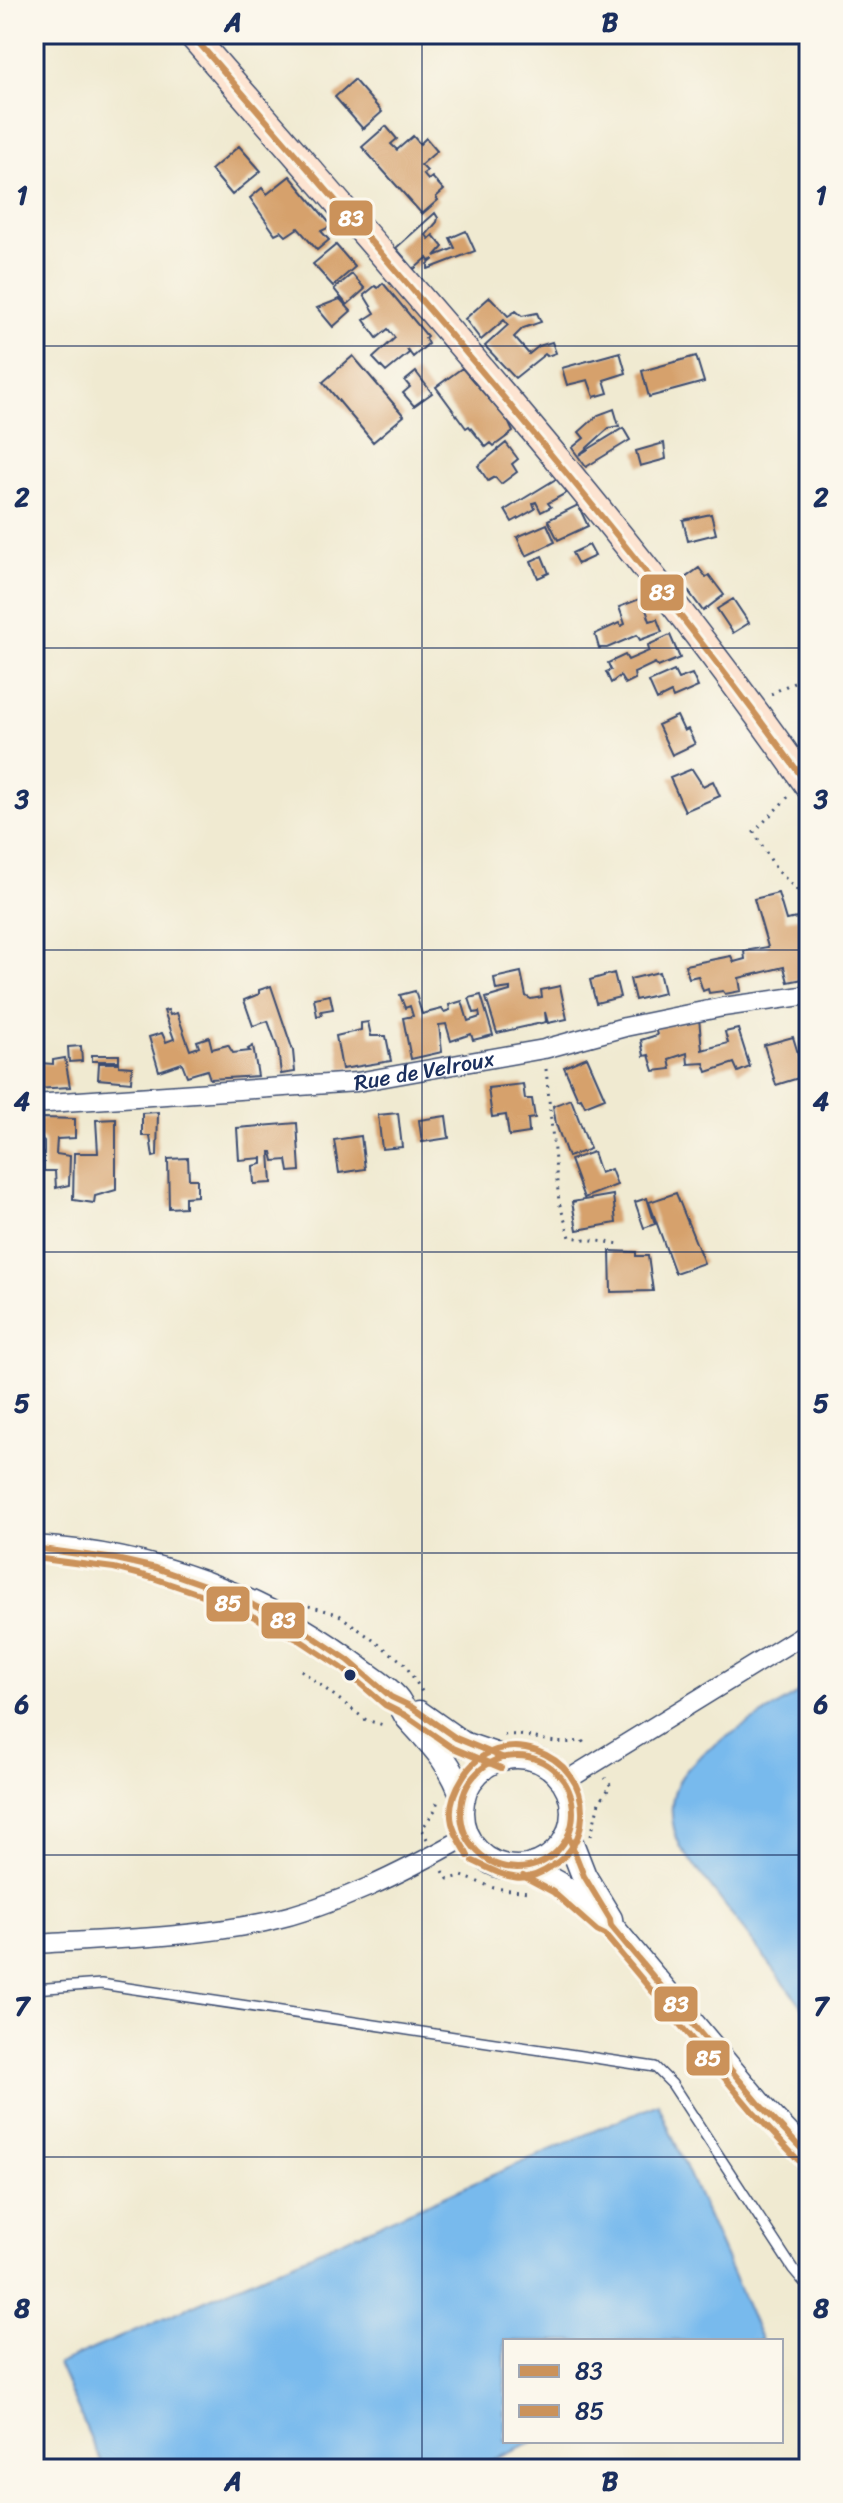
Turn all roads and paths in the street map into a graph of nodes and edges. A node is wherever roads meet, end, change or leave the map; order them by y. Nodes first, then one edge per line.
1 (191, 34) edge
2 (809, 674) edge
3 (750, 706) junction
4 (807, 784) edge
5 (809, 902) edge
6 (809, 995) edge
7 (544, 1049) junction
8 (34, 1104) edge
9 (620, 1244) dead end
10 (34, 1548) edge
11 (809, 1631) edge
12 (301, 1670) dead end
13 (400, 1703) junction
14 (397, 1731) dead end
15 (504, 1758) junction
16 (564, 1782) junction
17 (611, 1786) dead end
18 (451, 1796) junction
19 (422, 1829) dead end
20 (466, 1837) junction
21 (579, 1839) junction
22 (528, 1867) junction
23 (448, 1879) dead end
24 (531, 1892) dead end
25 (611, 1926) junction
26 (34, 1944) edge
27 (34, 1989) edge
28 (809, 2157) edge
29 (809, 2288) edge

1 - 3 main road
2 - 3 path
3 - 4 main road
4 - 5 path
6 - 7 street, Rue de Velroux
7 - 8 street, Rue de Velroux
7 - 9 path
10 - 13 street
11 - 16 street
12 - 14 path
13 - 15 street
13 - 18 street
15 - 16 street
15 - 18 street
16 - 21 street
17 - 21 path
18 - 19 path
18 - 20 street
20 - 22 street
20 - 26 street
21 - 22 street
21 - 25 street
22 - 25 street
23 - 24 path
25 - 28 street
27 - 29 lane

